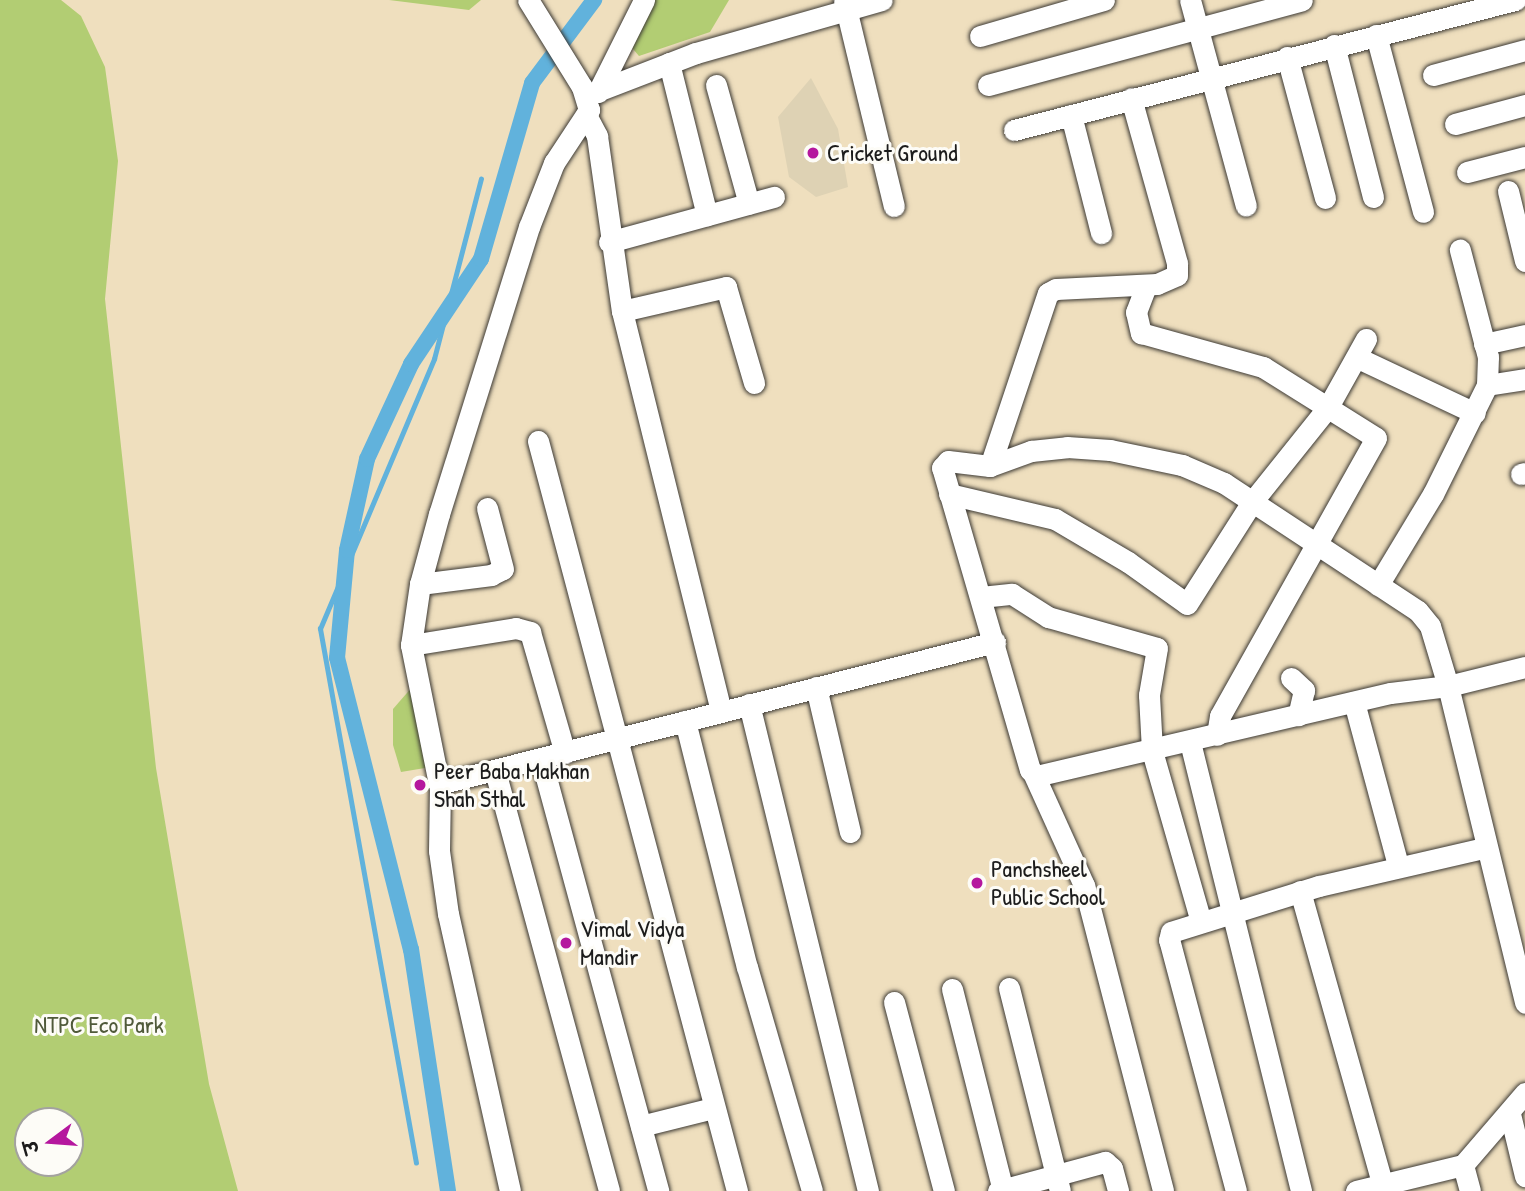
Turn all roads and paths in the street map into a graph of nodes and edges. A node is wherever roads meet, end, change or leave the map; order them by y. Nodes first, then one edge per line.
1 (644, 0) edge
2 (882, 0) edge
3 (1104, 0) edge
4 (1190, 0) edge
5 (1302, 0) edge
6 (1515, 0) edge
7 (845, 5) edge
8 (532, 9) edge
9 (1198, 27) junction
10 (1376, 35) junction
11 (980, 36) dead end
12 (1334, 45) junction
13 (1525, 50) edge
14 (1287, 57) junction
15 (669, 63) junction
16 (1433, 75) dead end
17 (1212, 76) junction
18 (716, 85) dead end
19 (988, 85) dead end
20 (1131, 98) junction
21 (592, 103) junction
22 (1525, 105) edge
23 (1071, 115) junction
24 (1455, 124) dead end
25 (1014, 130) dead end
26 (1525, 158) edge
27 (1467, 172) dead end
28 (1508, 191) dead end
29 (774, 197) dead end
30 (1373, 197) dead end
31 (1325, 198) dead end
32 (750, 204) junction
33 (894, 206) dead end
34 (1247, 206) dead end
35 (1423, 212) dead end
36 (707, 215) junction
37 (1101, 233) dead end
38 (609, 242) junction
39 (1460, 250) dead end
40 (1525, 261) edge
41 (1146, 286) junction
42 (622, 310) junction
43 (1525, 335) edge
44 (1483, 344) junction
45 (1525, 379) edge
46 (754, 383) dead end
47 (1487, 386) junction
48 (1328, 407) junction
49 (1475, 413) junction
50 (538, 441) dead end
51 (990, 466) junction
52 (949, 494) junction
53 (1252, 502) junction
54 (487, 508) dead end
55 (1318, 545) junction
56 (421, 584) junction
57 (1378, 585) junction
58 (981, 597) junction
59 (995, 642) junction
60 (411, 645) junction
61 (1525, 667) edge
62 (1291, 678) dead end
63 (1448, 686) junction
64 (816, 687) junction
65 (1354, 702) junction
66 (749, 704) junction
67 (721, 711) junction
68 (1298, 715) junction
69 (685, 721) junction
70 (1217, 735) junction
71 (620, 738) junction
72 (1190, 741) junction
73 (1152, 751) junction
74 (565, 753) junction
75 (541, 759) junction
76 (495, 771) junction
77 (1034, 775) junction
78 (439, 784) junction
79 (850, 832) dead end
80 (1484, 848) junction
81 (1398, 865) junction
82 (1300, 891) junction
83 (1231, 913) junction
84 (1201, 922) junction
85 (1009, 988) dead end
86 (952, 989) dead end
87 (894, 1002) dead end
88 (1525, 1003) edge
89 (1525, 1093) edge
90 (713, 1108) junction
91 (1510, 1114) junction
92 (641, 1126) junction
93 (1463, 1165) junction
94 (1525, 1176) edge
95 (1382, 1183) junction
96 (1419, 1183) edge
97 (1058, 1184) edge
98 (510, 1191) edge
99 (609, 1191) edge
100 (658, 1191) edge
101 (737, 1191) edge
102 (812, 1191) edge
103 (868, 1191) edge
104 (944, 1191) edge
105 (1001, 1191) edge
106 (1118, 1191) edge
107 (1163, 1191) edge
108 (1236, 1191) edge
109 (1301, 1191) edge
110 (1356, 1191) edge
111 (1470, 1191) edge

1 - 21 street
2 - 7 street
3 - 11 street
4 - 9 street
5 - 9 street
6 - 10 street
7 - 15 street
7 - 33 street
8 - 21 street
9 - 17 street
9 - 19 street
10 - 12 street
10 - 35 street
12 - 14 street
12 - 30 street
13 - 16 street
14 - 17 street
14 - 31 street
15 - 21 street
15 - 36 street
17 - 20 street
17 - 34 street
18 - 32 street
20 - 23 street
20 - 41 street
21 - 38 street
21 - 56 street
22 - 24 street
23 - 25 street
23 - 37 street
26 - 27 street
28 - 40 street
29 - 32 street
32 - 36 street
36 - 38 street
38 - 42 street
39 - 44 street
41 - 48 street
41 - 51 street
42 - 46 street
42 - 67 street
43 - 44 street
44 - 47 street
45 - 47 street
47 - 49 street
48 - 49 street
48 - 53 street
48 - 55 street
49 - 57 street
50 - 71 street
51 - 52 street
51 - 53 street
52 - 53 street
52 - 58 street
53 - 55 street
54 - 56 street
55 - 57 street
55 - 70 street
56 - 60 street
57 - 63 street
58 - 59 street
58 - 73 street
59 - 64 street
59 - 77 street
60 - 74 street
60 - 78 street
61 - 63 street
62 - 68 street
63 - 65 street
63 - 80 street
64 - 66 street
64 - 79 street
65 - 68 street
65 - 81 street
66 - 67 street
66 - 103 street
67 - 69 street
68 - 70 street
69 - 71 street
69 - 102 street
70 - 72 street
71 - 74 street
71 - 90 street
72 - 73 street
72 - 83 street
73 - 77 street
73 - 84 street
74 - 75 street
75 - 76 street
75 - 92 street
76 - 78 street
76 - 99 street
77 - 107 street
78 - 98 street
80 - 81 street
80 - 88 street
81 - 82 street
82 - 83 street
82 - 95 street
83 - 84 street
83 - 109 street
84 - 108 street
85 - 97 street
86 - 105 street
87 - 104 street
89 - 91 street
90 - 92 street
90 - 101 street
91 - 93 street
91 - 94 street
92 - 100 street
93 - 96 street
93 - 111 street
95 - 96 street
95 - 110 street
97 - 105 street
97 - 106 street

